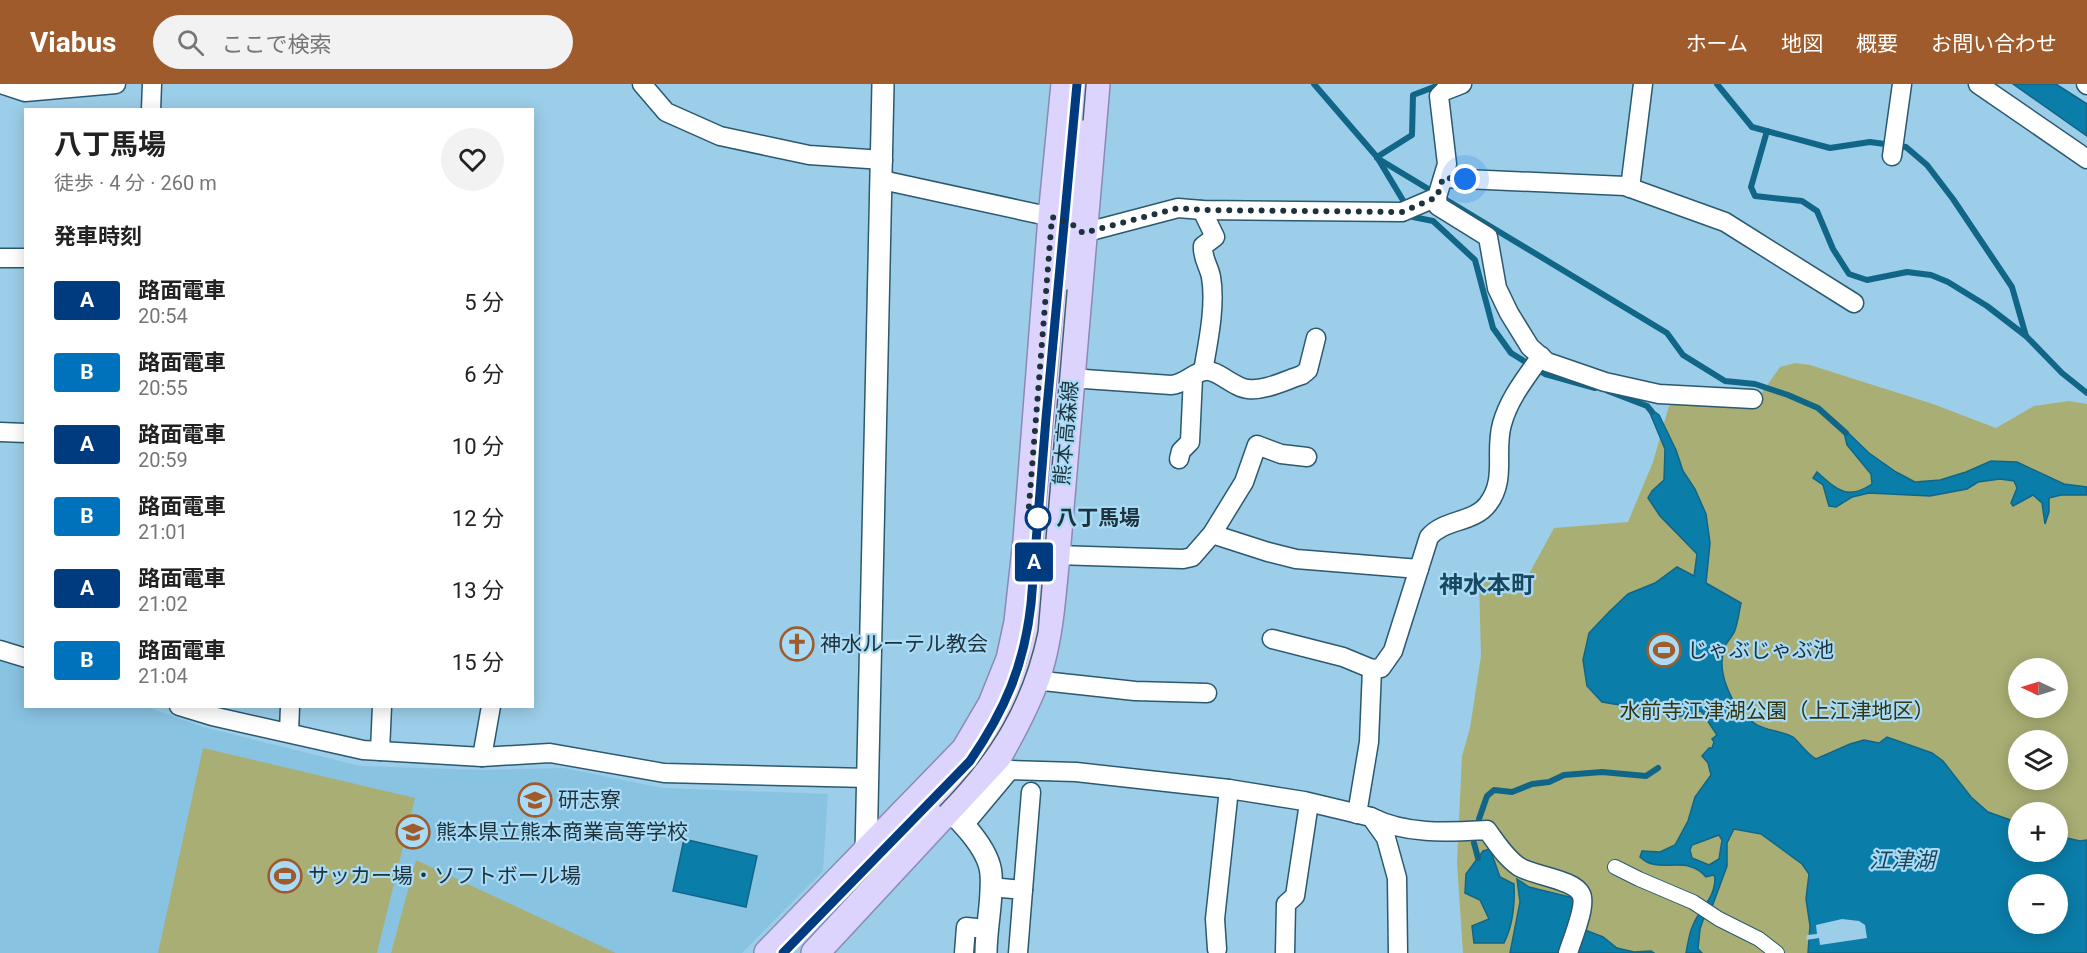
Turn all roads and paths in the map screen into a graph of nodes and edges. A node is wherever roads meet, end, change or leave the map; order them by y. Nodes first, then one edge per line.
1 (1, 84) edge
2 (116, 84) edge
3 (152, 84) edge
4 (642, 84) edge
5 (884, 84) edge
6 (1065, 84) edge
7 (1096, 84) edge
8 (1462, 84) edge
9 (1643, 84) edge
10 (1902, 84) edge
11 (1978, 84) edge
12 (25, 88) edge
13 (151, 108) edge
14 (1892, 156) dead end
15 (2087, 159) edge
16 (883, 170) junction
17 (1443, 178) junction
18 (1630, 188) junction
19 (1437, 197) junction
20 (1202, 210) junction
21 (1052, 217) junction
22 (1083, 233) junction
23 (0, 258) edge
24 (24, 258) edge
25 (1854, 303) dead end
26 (1316, 338) dead end
27 (1540, 356) junction
28 (1198, 374) junction
29 (1070, 378) junction
30 (1753, 399) dead end
31 (0, 432) edge
32 (24, 433) edge
33 (1307, 457) dead end
34 (1179, 459) dead end
35 (1212, 534) junction
36 (1056, 555) junction
37 (1419, 569) junction
38 (1272, 639) dead end
39 (0, 650) edge
40 (24, 657) edge
41 (1372, 669) junction
42 (1034, 681) junction
43 (1207, 693) dead end
44 (186, 708) edge
45 (290, 708) edge
46 (382, 708) edge
47 (491, 708) edge
48 (289, 732) junction
49 (380, 751) junction
50 (482, 757) junction
51 (868, 778) junction
52 (928, 789) junction
53 (1229, 789) junction
54 (1031, 792) dead end
55 (1309, 803) junction
56 (1364, 816) junction
57 (956, 818) junction
58 (866, 853) junction
59 (1615, 867) dead end
60 (990, 887) junction
61 (1023, 890) junction
62 (987, 929) junction
63 (1217, 949) dead end
64 (822, 950) edge
65 (768, 953) edge
66 (964, 953) edge
67 (986, 953) edge
68 (1018, 953) edge
69 (1285, 953) edge
70 (1398, 953) edge
71 (1568, 953) edge
72 (1777, 953) edge

1 - 12 street
2 - 12 street
3 - 13 street
4 - 16 street
5 - 16 street
6 - 21 main road, 熊本高森線
7 - 22 main road, 熊本高森線
8 - 17 street
9 - 18 street
10 - 14 street
11 - 15 street
16 - 21 street
16 - 51 street
17 - 18 street
17 - 19 street
18 - 25 street
19 - 20 street
19 - 27 street
20 - 22 street
20 - 28 street
21 - 22 street
21 - 52 main road, 熊本高森線
22 - 29 main road, 熊本高森線
23 - 24 street
26 - 28 street
27 - 30 street
27 - 37 street
28 - 29 street
28 - 34 street
29 - 36 main road, 熊本高森線
31 - 32 street
33 - 35 street
35 - 36 street
35 - 37 street
36 - 42 main road, 熊本高森線
37 - 41 street
38 - 41 street
39 - 40 street
41 - 56 street
42 - 43 street
42 - 57 main road, 熊本高森線
44 - 48 street
45 - 48 street
46 - 49 street
47 - 50 street
48 - 49 street
49 - 50 street
50 - 51 street
51 - 58 street
52 - 57 street
52 - 58 main road, 熊本高森線
53 - 55 street
53 - 57 street
53 - 63 street
54 - 61 street
55 - 56 street
55 - 69 street
56 - 70 street
56 - 71 street
57 - 60 street
57 - 64 main road, 熊本高森線
58 - 65 main road, 熊本高森線
59 - 72 street
60 - 61 street
60 - 62 street
61 - 68 street
62 - 66 street
62 - 67 street

